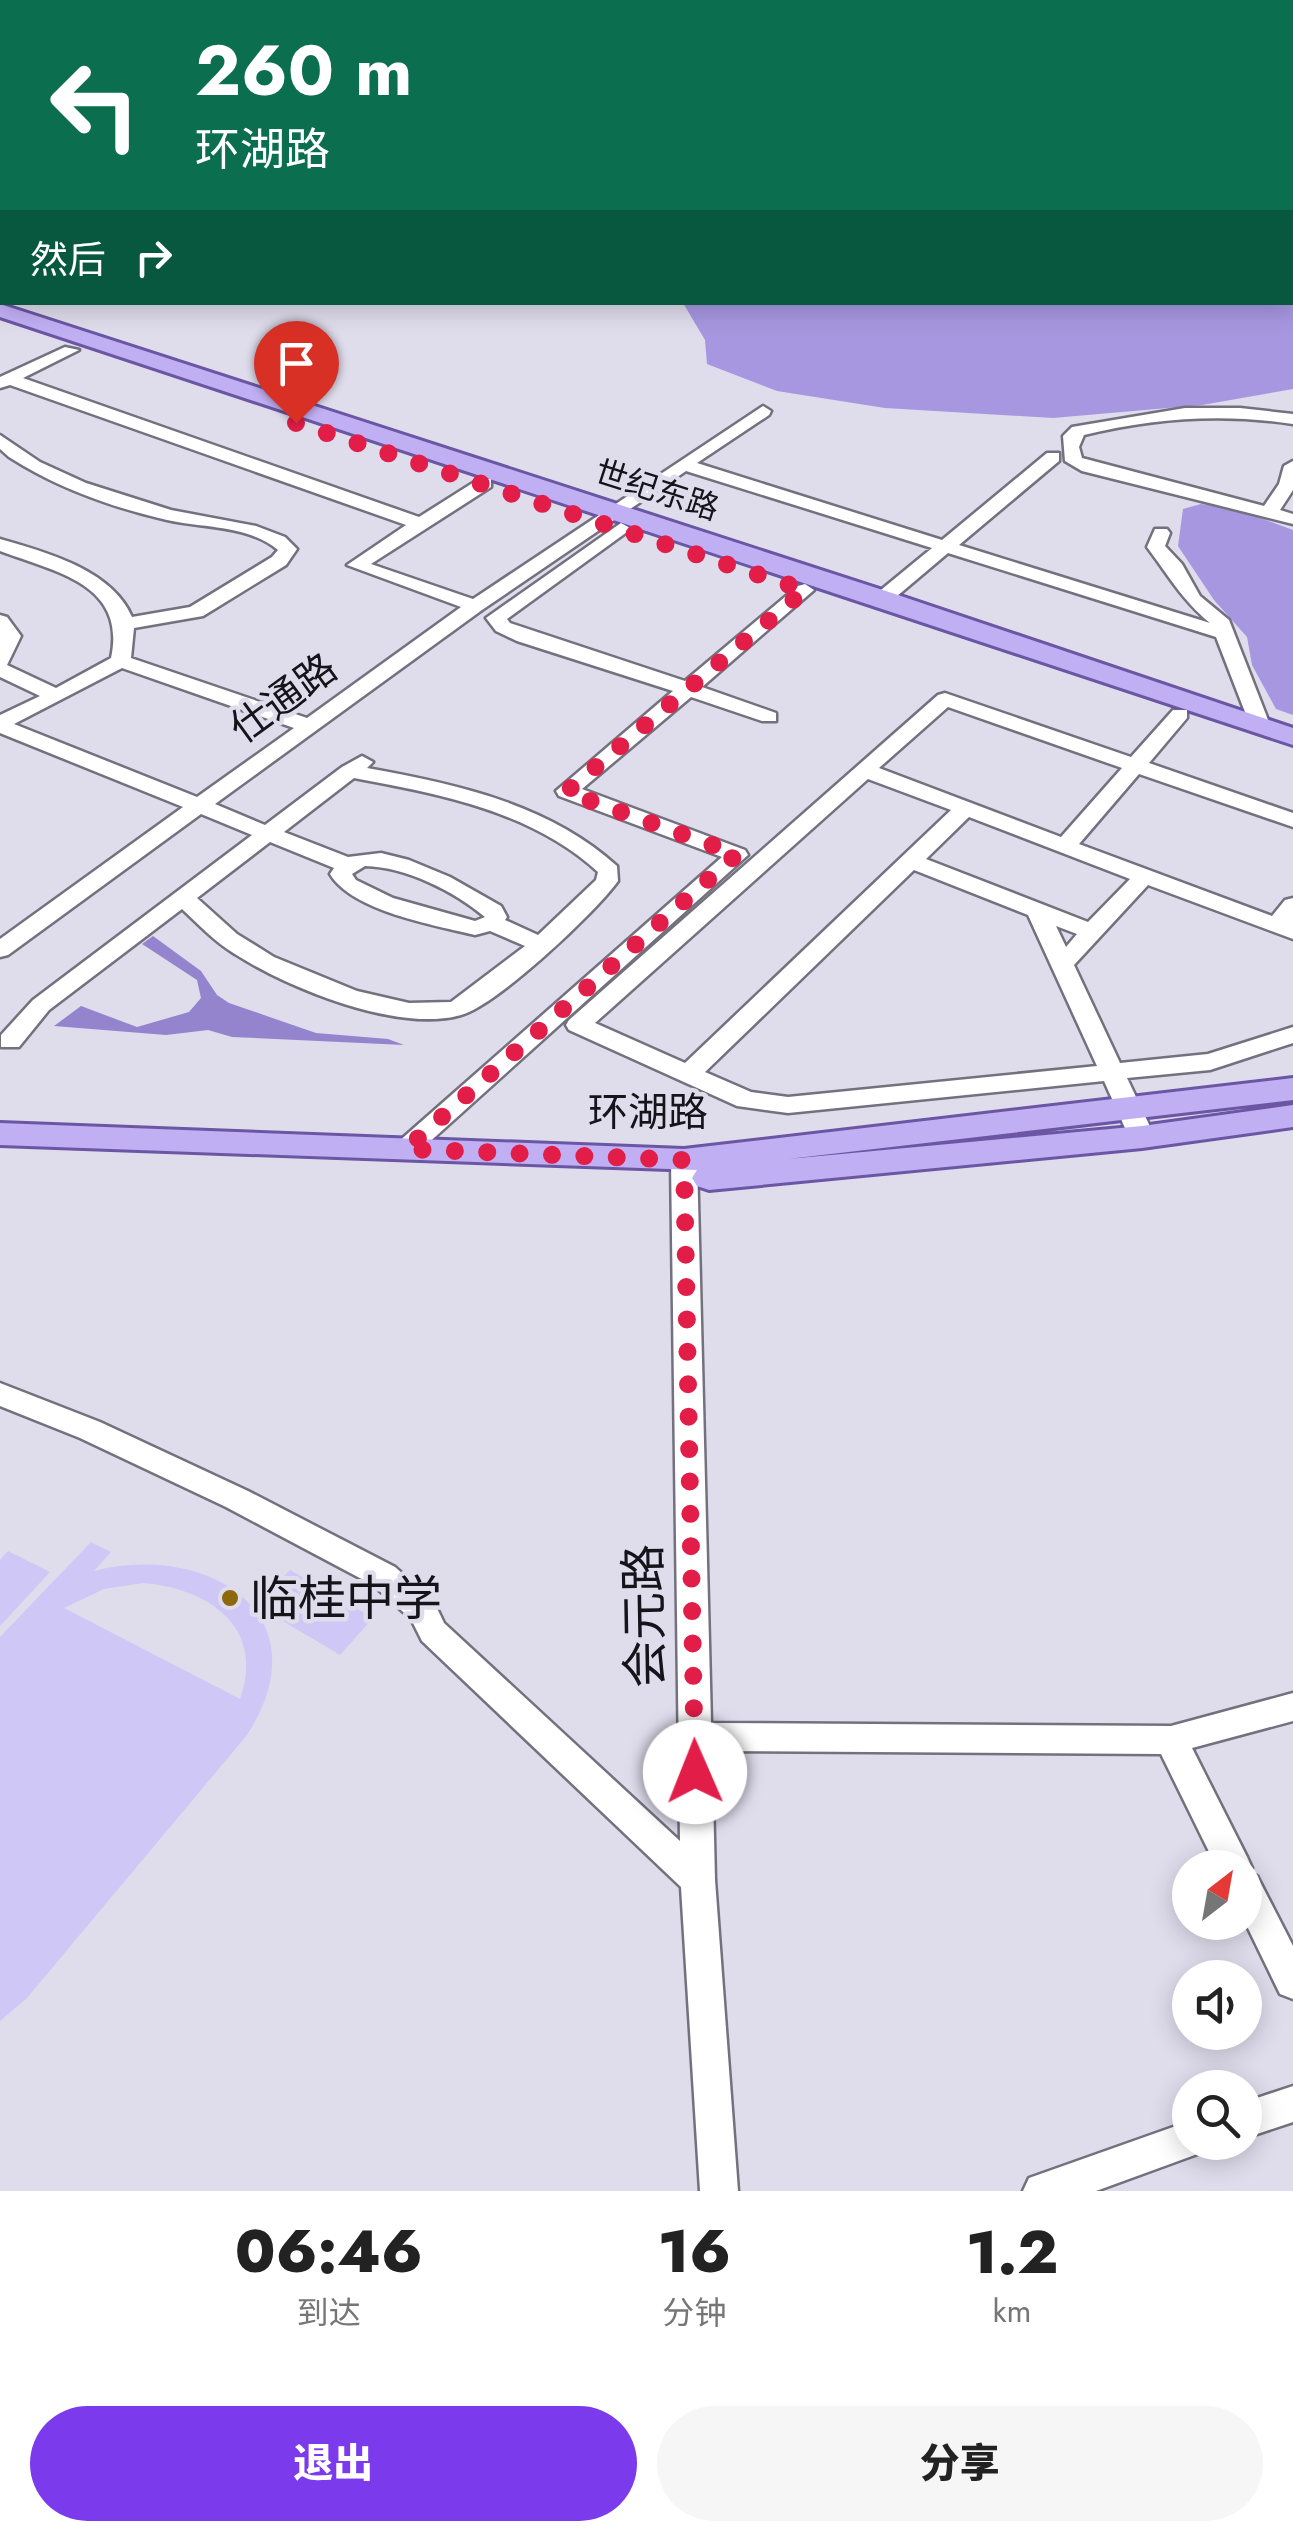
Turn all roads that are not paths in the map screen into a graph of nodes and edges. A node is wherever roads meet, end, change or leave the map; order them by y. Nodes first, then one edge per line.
1 (0, 310) edge
2 (0, 326) edge
3 (81, 345) junction
4 (4, 381) edge
5 (763, 411) dead end
6 (1293, 419) edge
7 (0, 440) edge
8 (1053, 457) dead end
9 (684, 464) junction
10 (1293, 466) edge
11 (484, 484) junction
12 (1269, 513) junction
13 (605, 516) junction
14 (1293, 519) edge
15 (421, 524) junction
16 (1161, 533) dead end
17 (0, 545) edge
18 (943, 546) junction
19 (805, 590) junction
20 (884, 598) junction
21 (472, 605) junction
22 (0, 621) edge
23 (126, 624) junction
24 (1226, 634) junction
25 (0, 661) edge
26 (120, 661) junction
27 (0, 669) edge
28 (688, 690) junction
29 (56, 696) junction
30 (1180, 714) junction
31 (769, 718) dead end
32 (0, 724) edge
33 (305, 724) junction
34 (1260, 726) junction
35 (1293, 736) edge
36 (1293, 752) edge
37 (1138, 766) junction
38 (864, 770) junction
39 (195, 804) junction
40 (966, 808) junction
41 (1293, 820) edge
42 (266, 834) junction
43 (1066, 846) junction
44 (910, 860) junction
45 (347, 866) junction
46 (1144, 877) junction
47 (183, 897) junction
48 (1293, 905) edge
49 (1037, 910) junction
50 (492, 923) junction
51 (1285, 929) edge
52 (1092, 932) junction
53 (0, 938) edge
54 (538, 943) junction
55 (0, 950) edge
56 (1063, 962) junction
57 (1293, 1034) edge
58 (10, 1041) dead end
59 (1113, 1072) junction
60 (689, 1074) junction
61 (1293, 1089) edge
62 (1293, 1116) edge
63 (1136, 1122) junction
64 (0, 1134) edge
65 (406, 1149) junction
66 (0, 1155) edge
67 (684, 1170) junction
68 (0, 1394) edge
69 (1293, 1707) edge
70 (694, 1737) junction
71 (1171, 1740) junction
72 (1227, 1850) edge
73 (698, 1880) junction
74 (1262, 1920) edge
75 (1293, 1982) edge
76 (1293, 2104) edge
77 (1262, 2114) edge
78 (1172, 2146) edge
79 (719, 2191) edge
80 (1042, 2191) edge

1 - 3 main road, 世纪东路
2 - 3 main road, 世纪东路
3 - 4 street
3 - 11 main road, 世纪东路
3 - 13 main road, 世纪东路
4 - 15 street
5 - 9 street
6 - 12 street
7 - 23 street
8 - 18 street
9 - 13 street
9 - 18 street
10 - 12 street
11 - 13 main road, 世纪东路
11 - 15 street
12 - 14 street
13 - 19 main road, 世纪东路
13 - 20 main road, 世纪东路
13 - 21 street, 仕通路
13 - 28 street
15 - 21 street
16 - 24 street
17 - 23 street
18 - 20 street
18 - 24 street
19 - 28 street
19 - 30 main road, 世纪东路
20 - 34 main road, 世纪东路
21 - 33 street, 仕通路
22 - 25 street
23 - 26 street
24 - 34 street
26 - 29 street
26 - 33 street
27 - 29 street
28 - 31 street
28 - 65 street
29 - 32 street
30 - 36 main road, 世纪东路
30 - 37 street
32 - 39 street
33 - 39 street, 仕通路
34 - 35 main road, 世纪东路
37 - 38 street
37 - 41 street
37 - 43 street
38 - 40 street
38 - 60 street
39 - 42 street
39 - 53 street, 仕通路
39 - 55 street, 仕通路
40 - 43 street
40 - 44 street
42 - 45 street
42 - 47 street
42 - 54 street
43 - 46 street
44 - 49 street
44 - 60 street
45 - 50 street
45 - 50 street
46 - 51 street
46 - 52 street
47 - 54 street
47 - 58 street
48 - 51 street
49 - 52 street
49 - 56 street
50 - 54 street
52 - 56 street
56 - 59 street
57 - 59 street
59 - 60 street
59 - 63 street
61 - 63 main road, 环湖路
62 - 63 main road, 环湖路
63 - 67 main road, 环湖路
64 - 65 main road, 环湖路
65 - 67 main road, 环湖路
66 - 67 main road, 环湖路
67 - 70 street, 会元路
68 - 73 street
69 - 71 street
70 - 71 street
70 - 73 street, 会元路
71 - 72 street
73 - 79 street, 会元路
74 - 75 street
76 - 77 street
78 - 80 street

